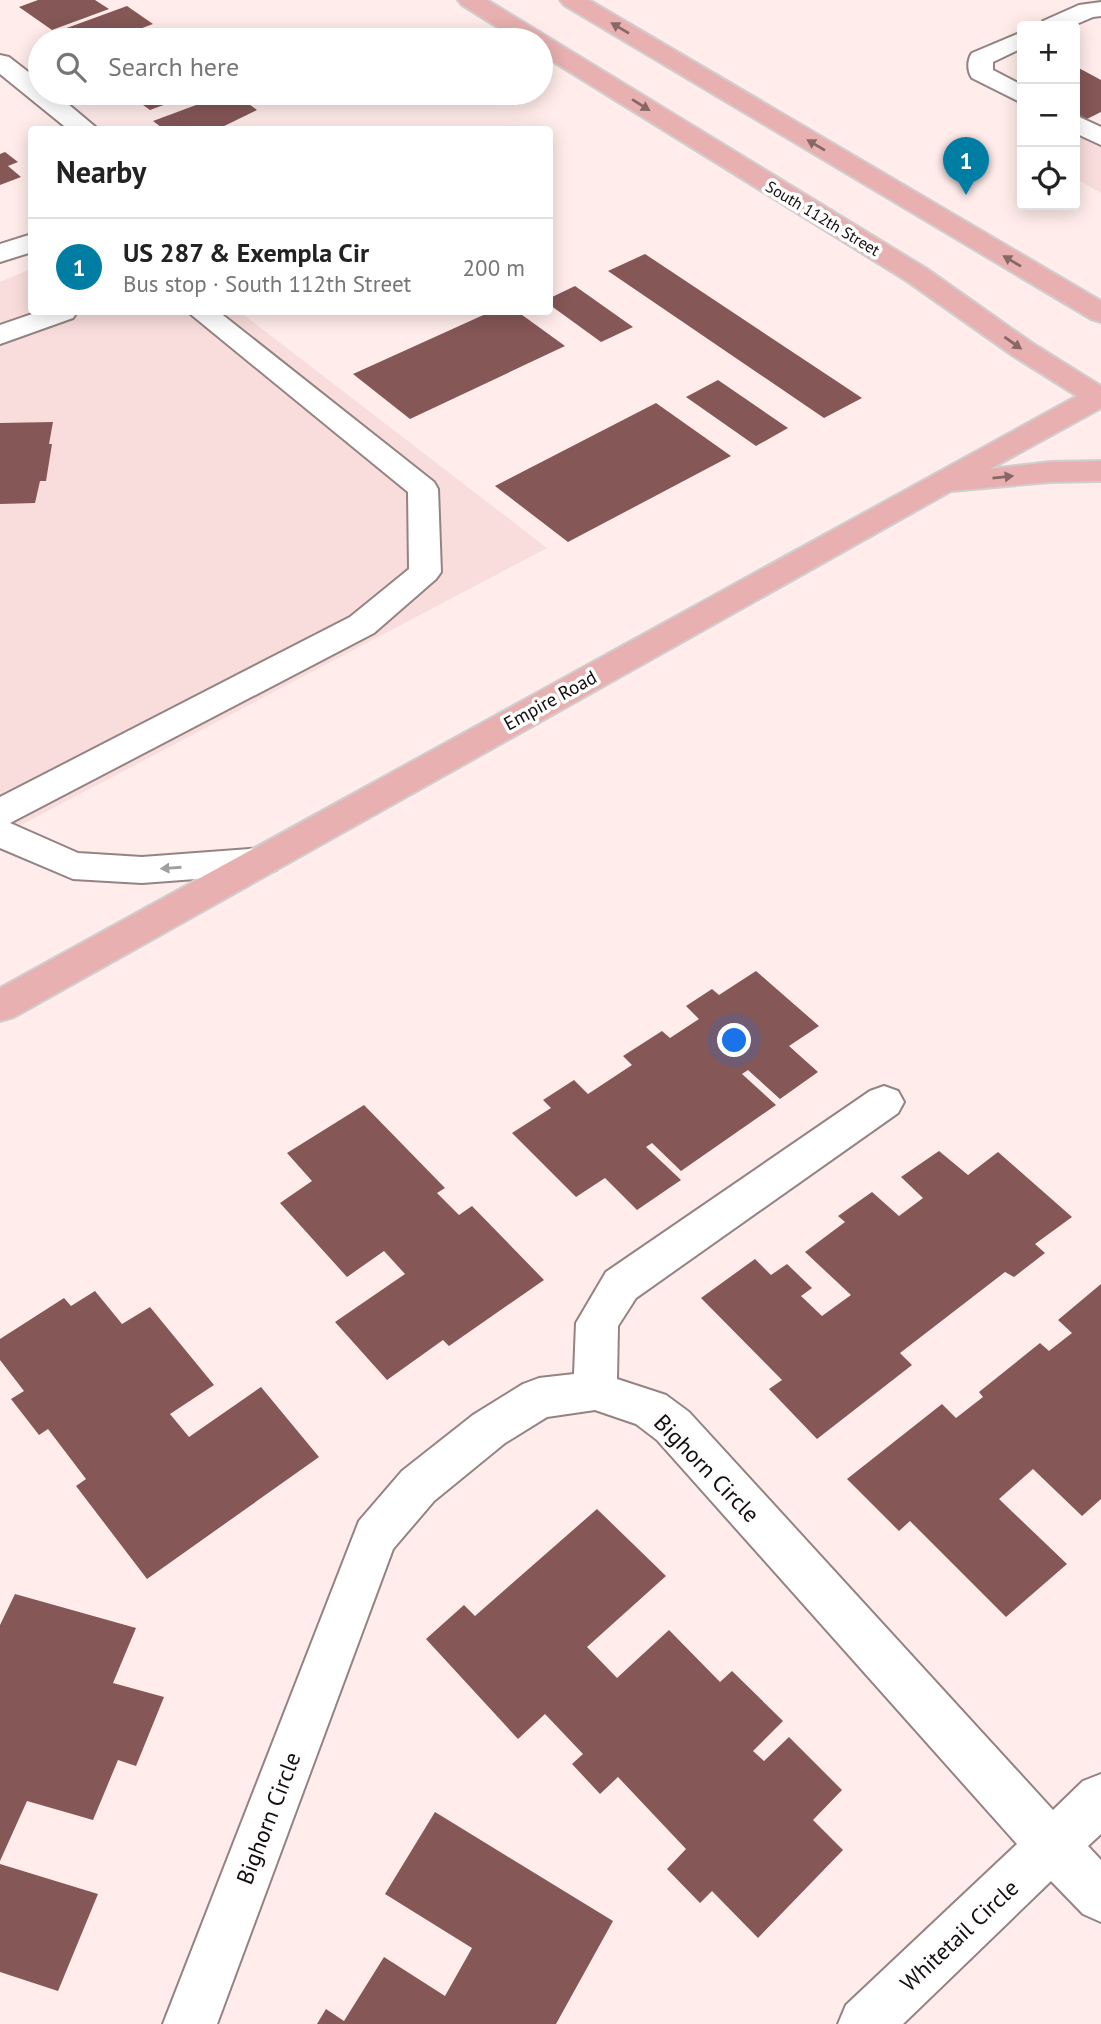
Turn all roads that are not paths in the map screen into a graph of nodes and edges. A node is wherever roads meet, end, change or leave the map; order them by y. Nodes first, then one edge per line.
1 (470, 0) edge
2 (572, 0) edge
3 (1101, 9) edge
4 (1063, 21) edge
5 (516, 28) edge
6 (1017, 42) edge
7 (553, 51) edge
8 (0, 62) edge
9 (28, 84) edge
10 (1017, 92) edge
11 (54, 105) edge
12 (81, 126) edge
13 (1080, 128) edge
14 (1096, 146) edge
15 (28, 244) edge
16 (0, 254) edge
17 (1101, 293) edge
18 (1070, 295) junction
19 (1101, 313) edge
20 (55, 315) edge
21 (206, 315) edge
22 (0, 335) edge
23 (1100, 397) edge
24 (1101, 471) edge
25 (936, 485) junction
26 (0, 813) edge
27 (0, 833) edge
28 (263, 861) junction
29 (0, 1006) edge
30 (884, 1102) dead end
31 (595, 1391) junction
32 (1101, 1799) edge
33 (1053, 1847) junction
34 (1101, 1896) edge
35 (190, 2024) edge
36 (865, 2024) edge

1 - 5 main road
18 -> 2 main road
3 - 4 street
6 - 10 street
7 -> 23 main road, South 112th Street
8 - 9 street
11 - 12 street
13 - 14 street
15 - 16 street
17 - 18 main road
18 - 19 main road
20 - 22 street
21 - 26 street
23 - 25 main road, Empire Road
25 -> 24 main road
25 - 28 main road, Empire Road
28 -> 27 street
28 - 29 main road, Empire Road
30 - 31 street
31 - 33 street, Bighorn Circle
31 - 35 street, Bighorn Circle
32 - 33 street, Whitetail Circle
33 - 34 street
33 - 36 street, Whitetail Circle

